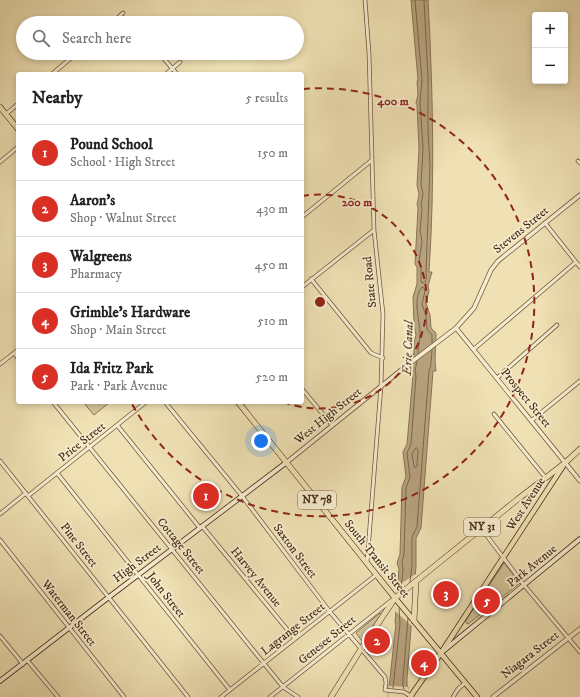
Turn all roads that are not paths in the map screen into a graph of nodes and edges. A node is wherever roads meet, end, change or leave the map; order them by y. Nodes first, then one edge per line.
1 (365, 0) edge
2 (124, 13) dead end
3 (120, 16) edge
4 (69, 60) edge
5 (165, 60) edge
6 (180, 62) dead end
7 (172, 69) junction
8 (54, 72) edge
9 (168, 72) edge
10 (176, 72) edge
11 (16, 106) edge
12 (0, 107) edge
13 (6, 114) junction
14 (16, 127) edge
15 (16, 149) edge
16 (372, 160) junction
17 (0, 162) edge
18 (580, 195) edge
19 (304, 215) edge
20 (545, 223) junction
21 (374, 230) junction
22 (576, 262) junction
23 (580, 267) edge
24 (311, 279) junction
25 (304, 285) edge
26 (558, 325) dead end
27 (456, 328) junction
28 (474, 350) junction
29 (14, 353) joint
30 (16, 356) edge
31 (382, 358) junction
32 (0, 364) edge
33 (496, 378) junction
34 (580, 381) edge
35 (381, 386) junction
36 (304, 391) edge
37 (55, 404) edge
38 (143, 404) edge
39 (167, 404) edge
40 (240, 404) edge
41 (494, 414) dead end
42 (532, 420) junction
43 (117, 425) junction
44 (332, 426) junction
45 (90, 447) junction
46 (580, 449) edge
47 (0, 460) edge
48 (287, 462) junction
49 (565, 463) junction
50 (57, 473) junction
51 (545, 477) junction
52 (580, 481) edge
53 (27, 495) junction
54 (242, 496) junction
55 (0, 514) edge
56 (201, 527) junction
57 (481, 528) junction
58 (580, 539) edge
59 (0, 540) edge
60 (172, 550) junction
61 (503, 558) junction
62 (367, 563) junction
63 (139, 575) junction
64 (376, 575) junction
65 (418, 580) junction
66 (524, 585) junction
67 (109, 597) junction
68 (396, 598) junction
69 (330, 612) junction
70 (415, 622) junction
71 (70, 628) junction
72 (580, 628) edge
73 (348, 634) junction
74 (1, 638) edge
75 (568, 638) junction
76 (295, 639) junction
77 (361, 649) junction
78 (580, 652) edge
79 (441, 653) junction
80 (27, 660) junction
81 (265, 663) junction
82 (23, 664) junction
83 (0, 681) edge
84 (465, 683) junction
85 (283, 687) junction
86 (230, 690) junction
87 (411, 696) edge
88 (58, 697) edge
89 (124, 697) edge
90 (188, 697) edge
91 (221, 697) edge
92 (270, 697) edge
93 (298, 697) edge
94 (331, 697) edge
95 (453, 697) edge
96 (477, 697) edge
97 (493, 697) edge

1 - 16 street, State Road
2 - 3 street
4 - 8 street
5 - 7 street
6 - 7 street
7 - 9 street
7 - 10 street
11 - 13 street
12 - 13 highway
13 - 14 highway
15 - 17 street
16 - 19 street
16 - 21 street, State Road
18 - 20 street, Stevens Street
20 - 22 street
20 - 27 street, Stevens Street
21 - 24 street
21 - 31 street, State Road
22 - 23 street
22 - 28 street
24 - 25 street
24 - 31 street
26 - 33 street
27 - 28 street, Prospect Street
27 - 35 street, Stevens Street
28 - 33 street, Prospect Street
29 - 30 street
29 - 32 street
31 - 35 street, State Road
33 - 42 street, Prospect Street
34 - 42 street
35 - 44 street, West High Street
35 - 62 street, State Road
36 - 44 street
37 - 45 street, Cottage Street
38 - 43 street, Price Street
39 - 54 street, Saxton Street
40 - 48 highway, South Transit Street / NY 78
41 - 51 street
42 - 49 street, Prospect Street
43 - 45 street, Price Street
43 - 56 street, Harvey Avenue
44 - 48 street, West High Street
45 - 50 street, Price Street
45 - 60 street, Cottage Street
46 - 49 highway, West Avenue / NY 31
47 - 53 street, Pine Street
48 - 54 main road, High Street
48 - 62 highway, South Transit Street / NY 78
49 - 51 highway, NY 31
49 - 52 street, Prospect Street
49 - 61 main road, West Avenue
50 - 53 street, Price Street
50 - 63 street, John Street
51 - 57 highway, NY 31
53 - 55 street, Price Street
53 - 67 street, Pine Street
54 - 56 main road, High Street
54 - 69 street, Saxton Street
56 - 60 main road, High Street
56 - 76 street, Harvey Avenue
57 - 61 street
57 - 65 highway, NY 31
58 - 66 main road, Park Avenue
59 - 71 street, Waterman Street
60 - 63 main road, High Street
60 - 81 street, Cottage Street
61 - 66 street
61 - 79 main road, West Avenue
62 - 64 highway, South Transit Street / NY 78
63 - 67 main road, High Street
63 - 86 street, John Street
64 - 68 highway, South Transit Street / NY 78
64 - 69 street, Lagrange Street
65 - 68 highway, NY 31
65 - 70 highway
66 - 75 street
66 - 79 main road, Park Avenue
67 - 71 main road, High Street
67 - 90 street, Pine Street
68 - 70 main road, South Transit Street / NY 78
68 - 73 street, Genesee Street
68 - 77 highway, NY 31
69 - 73 street, Saxton Street
69 - 76 street, Lagrange Street
70 - 79 main road, South Transit Street / NY 78
71 - 80 main road, High Street
71 - 89 street, Waterman Street
72 - 75 street, Niagara Street
73 - 77 street, Saxton Street
73 - 85 street, Genesee Street
74 - 82 street
75 - 78 street
75 - 97 street, Niagara Street
76 - 81 street, Lagrange Street
77 - 87 street, Saxton Street
77 - 94 highway, NY 31
79 - 84 main road, NY 78
79 - 87 main road, West Avenue
80 - 82 main road, High Street
80 - 88 street
81 - 85 street, Cottage Street
81 - 86 street, Lagrange Street
82 - 83 main road, High Street
84 - 95 street
84 - 96 main road, NY 78
85 - 92 street, Genesee Street
85 - 93 street, Cottage Street
86 - 91 street, Lagrange Street

